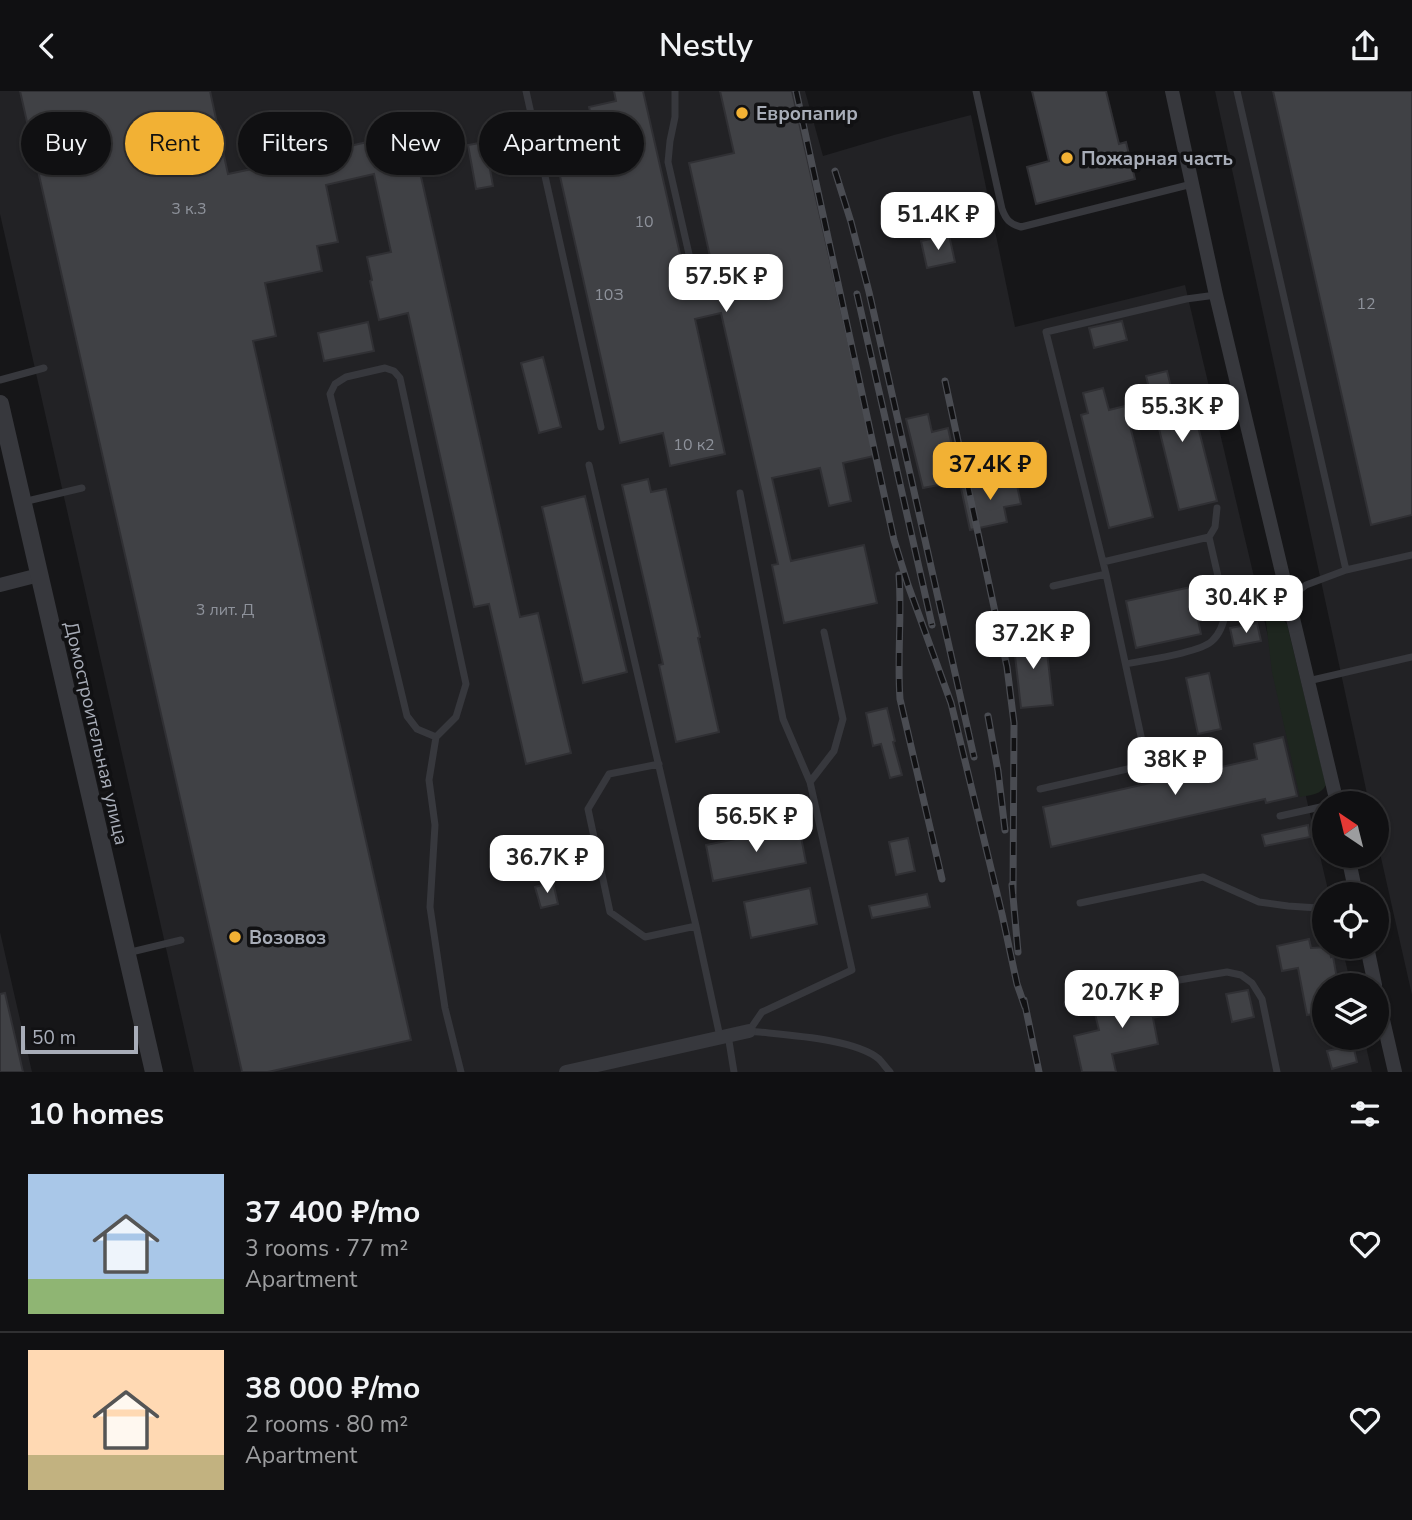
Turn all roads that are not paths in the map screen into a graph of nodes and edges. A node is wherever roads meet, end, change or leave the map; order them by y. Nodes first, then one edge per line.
1 (526, 91) edge
2 (675, 91) edge
3 (976, 91) edge
4 (1172, 91) edge
5 (1237, 91) edge
6 (1192, 184) junction
7 (694, 276) dead end
8 (1216, 295) junction
9 (44, 368) dead end
10 (0, 380) edge
11 (0, 404) edge
12 (601, 427) dead end
13 (589, 465) dead end
14 (82, 488) dead end
15 (740, 493) dead end
16 (23, 503) junction
17 (1217, 508) dead end
18 (1209, 537) junction
19 (1412, 555) edge
20 (1104, 562) junction
21 (1346, 570) junction
22 (1106, 573) junction
23 (39, 575) junction
24 (0, 585) edge
25 (1053, 586) dead end
26 (1289, 598) junction
27 (1226, 611) junction
28 (824, 632) dead end
29 (1412, 657) edge
30 (1126, 664) junction
31 (1308, 681) junction
32 (436, 737) junction
33 (1219, 748) dead end
34 (659, 764) junction
35 (1147, 764) junction
36 (810, 782) junction
37 (1040, 789) dead end
38 (1334, 791) edge
39 (1312, 809) edge
40 (1280, 816) dead end
41 (1080, 903) dead end
42 (1312, 907) edge
43 (696, 926) junction
44 (181, 940) dead end
45 (126, 954) junction
46 (1067, 1004) dead end
47 (749, 1031) junction
48 (724, 1036) junction
49 (1388, 1050) edge
50 (153, 1072) edge
51 (461, 1072) edge
52 (566, 1072) edge
53 (734, 1072) edge
54 (890, 1072) edge
55 (1277, 1072) edge
56 (1395, 1072) edge

1 - 12 lane
2 - 7 lane
3 - 6 lane
4 - 6 street
5 - 21 lane
6 - 8 street
8 - 20 lane
8 - 26 street
9 - 10 lane
11 - 16 street, Домостроительная улица
13 - 34 lane
14 - 16 lane
15 - 36 lane
16 - 23 street, Домостроительная улица
17 - 18 lane
18 - 20 lane
18 - 27 lane
19 - 21 lane
20 - 22 lane
21 - 26 lane
22 - 25 lane
22 - 30 lane
23 - 24 street
23 - 45 street, Домостроительная улица
26 - 27 lane
26 - 31 street
27 - 30 lane
28 - 36 lane
29 - 31 lane
30 - 35 lane
31 - 38 street
32 - 32 lane
32 - 51 lane
33 - 35 lane
34 - 43 lane
34 - 43 lane
35 - 37 lane
36 - 47 lane
39 - 40 lane
41 - 42 lane
43 - 48 lane
44 - 45 lane
45 - 50 street, Домостроительная улица
46 - 55 lane
47 - 48 street
47 - 54 lane
48 - 52 street
48 - 53 lane
49 - 56 street

